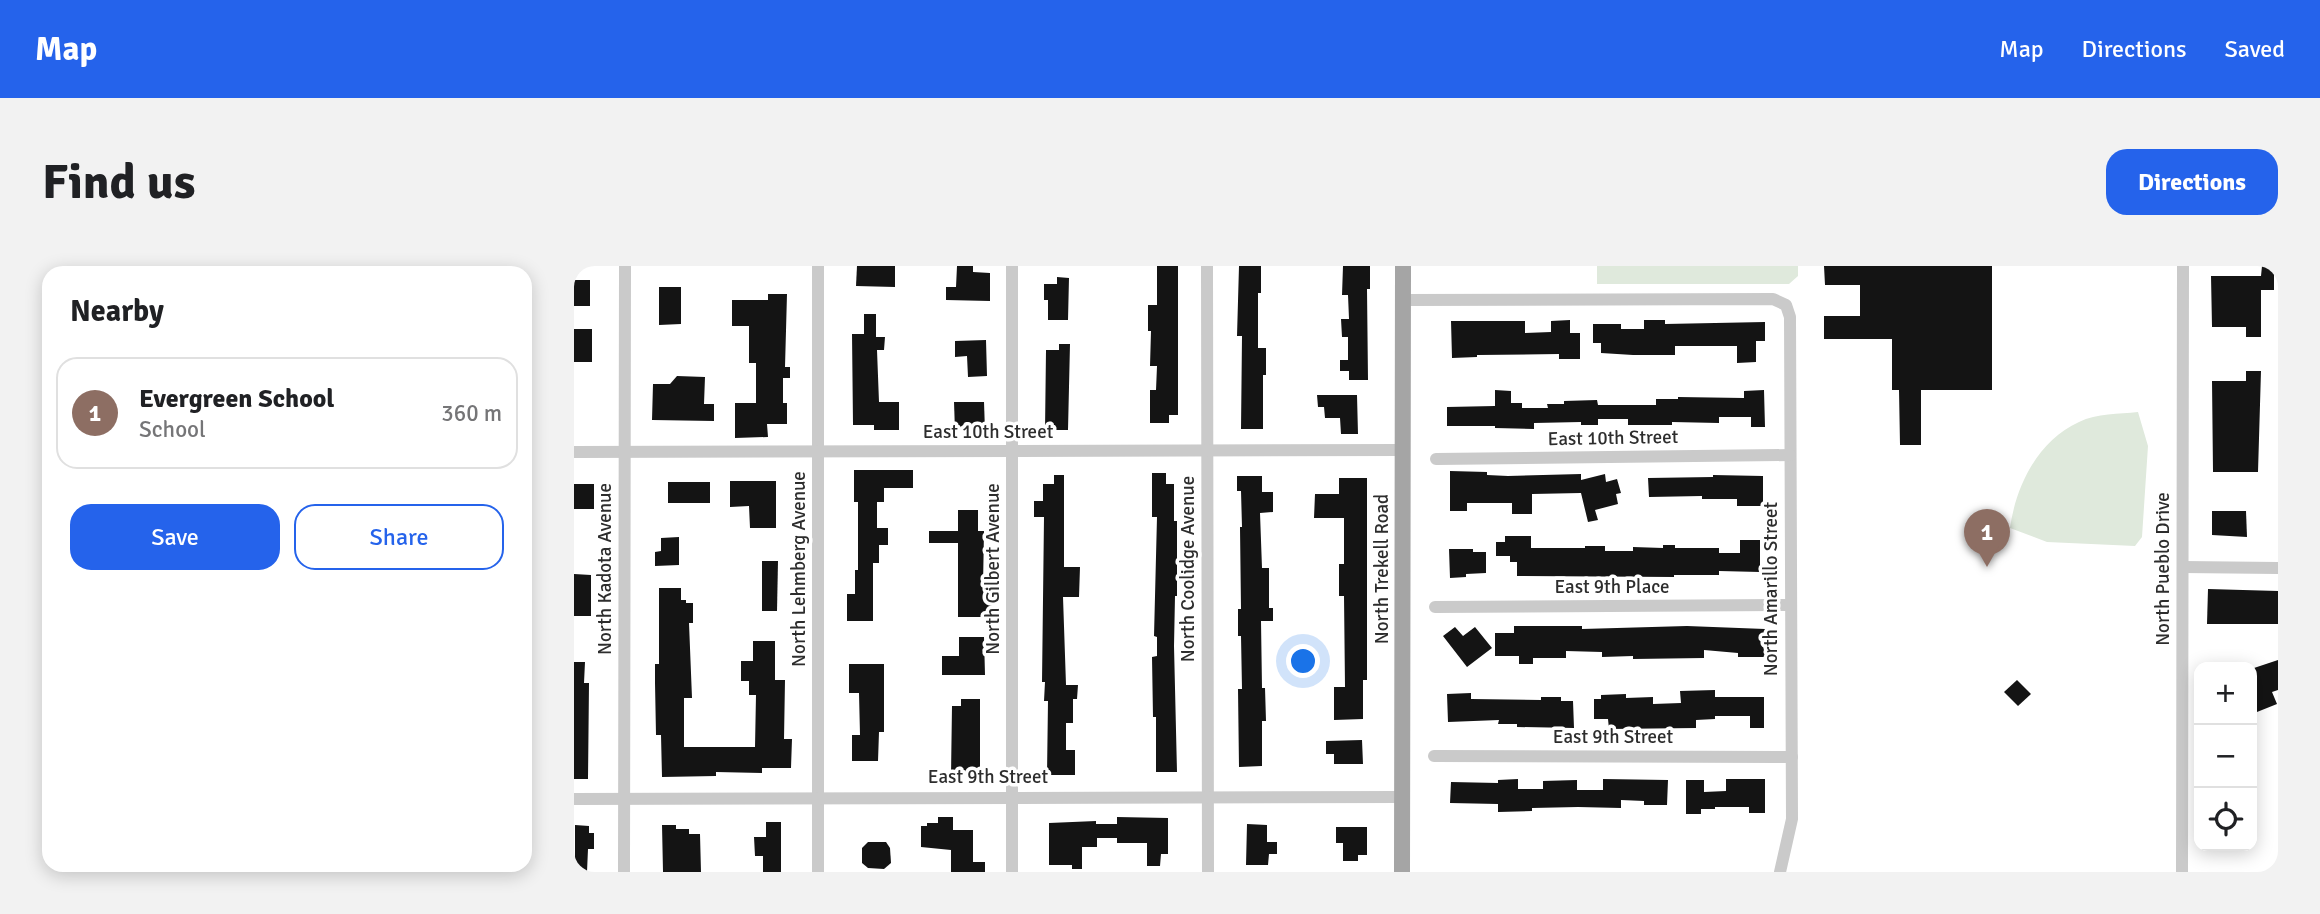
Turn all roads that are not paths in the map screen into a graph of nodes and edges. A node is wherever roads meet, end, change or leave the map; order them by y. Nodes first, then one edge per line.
1 (625, 266) edge
2 (818, 266) edge
3 (1012, 266) edge
4 (1207, 266) edge
5 (1404, 266) edge
6 (2183, 266) edge
7 (1403, 300) junction
8 (1403, 450) junction
9 (1011, 451) junction
10 (1207, 451) junction
11 (574, 452) edge
12 (624, 452) junction
13 (818, 452) junction
14 (1790, 455) junction
15 (1436, 459) dead end
16 (2183, 567) junction
17 (2278, 568) edge
18 (1790, 605) junction
19 (1435, 607) dead end
20 (1434, 756) dead end
21 (1792, 757) junction
22 (1013, 796) junction
23 (1208, 797) junction
24 (1402, 797) junction
25 (624, 798) junction
26 (819, 798) junction
27 (574, 799) edge
28 (624, 872) edge
29 (818, 872) edge
30 (1012, 872) edge
31 (1208, 872) edge
32 (1402, 872) edge
33 (1780, 872) edge
34 (2182, 872) edge

1 - 12 street, North Kadota Avenue
2 - 13 street, North Lehmberg Avenue
3 - 9 street, North Gilbert Avenue
4 - 10 street, North Coolidge Avenue
5 - 7 main road, North Trekell Road
6 - 16 street, North Pueblo Drive
7 - 8 main road, North Trekell Road
7 - 14 street, North Amarillo Street
8 - 10 street, East 10th Street
8 - 24 main road, North Trekell Road
9 - 10 street, East 10th Street
9 - 13 street, East 10th Street
9 - 22 street, North Gilbert Avenue
10 - 23 street, North Coolidge Avenue
11 - 12 street, East 10th Street
12 - 13 street, East 10th Street
12 - 25 street, North Kadota Avenue
13 - 26 street, North Lehmberg Avenue
14 - 15 street, East 10th Street
14 - 18 street, North Amarillo Street
16 - 17 street
16 - 34 street, North Pueblo Drive
18 - 19 street, East 9th Place
18 - 21 street, North Amarillo Street
20 - 21 street, East 9th Street
21 - 33 street, North Amarillo Street
22 - 23 street, East 9th Street
22 - 26 street, East 9th Street
22 - 30 street, North Gilbert Avenue
23 - 24 street, East 9th Street
23 - 31 street, North Coolidge Avenue
24 - 32 main road, North Trekell Road
25 - 26 street, East 9th Street
25 - 27 street, East 9th Street
25 - 28 street, North Kadota Avenue
26 - 29 street, North Lehmberg Avenue

